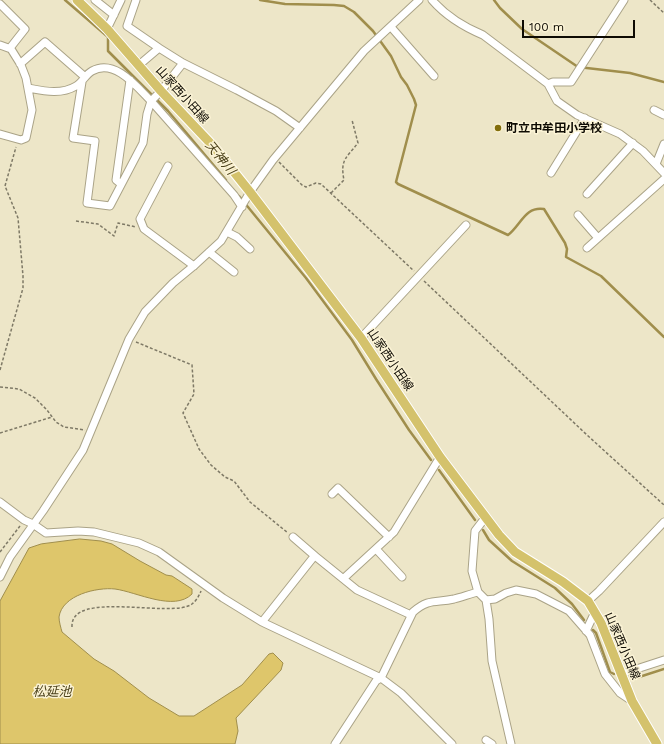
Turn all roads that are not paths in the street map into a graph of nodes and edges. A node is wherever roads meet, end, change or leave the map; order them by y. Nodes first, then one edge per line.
1 (77, 0) edge
2 (95, 0) edge
3 (121, 0) edge
4 (136, 0) edge
5 (419, 0) edge
6 (432, 0) edge
7 (624, 0) edge
8 (411, 3) edge
9 (0, 4) edge
10 (114, 15) junction
11 (390, 27) junction
12 (107, 28) junction
13 (0, 45) edge
14 (10, 48) junction
15 (159, 48) junction
16 (183, 63) junction
17 (20, 64) junction
18 (139, 65) junction
19 (434, 76) dead end
20 (83, 79) junction
21 (130, 80) junction
22 (548, 84) junction
23 (28, 88) junction
24 (161, 91) junction
25 (150, 102) junction
26 (654, 110) dead end
27 (664, 114) edge
28 (584, 118) junction
29 (300, 128) junction
30 (0, 134) edge
31 (633, 143) junction
32 (664, 144) edge
33 (656, 164) junction
34 (168, 166) dead end
35 (551, 173) dead end
36 (664, 173) edge
37 (664, 179) edge
38 (121, 184) junction
39 (250, 192) junction
40 (587, 194) dead end
41 (242, 207) junction
42 (578, 215) dead end
43 (466, 225) dead end
44 (227, 232) junction
45 (598, 238) junction
46 (587, 248) dead end
47 (250, 249) dead end
48 (209, 252) junction
49 (194, 266) junction
50 (234, 272) dead end
51 (361, 338) junction
52 (440, 457) junction
53 (332, 494) dead end
54 (0, 502) edge
55 (485, 518) junction
56 (664, 522) edge
57 (33, 524) junction
58 (293, 537) road end
59 (389, 537) junction
60 (376, 548) junction
61 (315, 556) junction
62 (0, 577) edge
63 (402, 577) dead end
64 (344, 578) junction
65 (478, 592) junction
66 (486, 600) junction
67 (588, 601) junction
68 (594, 612) junction
69 (411, 615) junction
70 (262, 622) junction
71 (586, 631) junction
72 (664, 660) edge
73 (617, 663) junction
74 (603, 668) junction
75 (621, 674) junction
76 (381, 678) junction
77 (632, 701) junction
78 (335, 744) edge
79 (452, 744) edge
80 (511, 744) edge
81 (658, 744) edge

1 - 12 main road, 山家西小田線
2 - 10 street
3 - 10 street
4 - 15 street
5 - 8 street
6 - 22 street
7 - 22 street
8 - 11 street
9 - 14 street
10 - 12 street
11 - 19 street
11 - 29 street
12 - 18 main road, 山家西小田線
13 - 14 street
14 - 17 street
15 - 16 street
15 - 18 street
16 - 24 street
16 - 29 street
17 - 20 street
17 - 23 street
18 - 24 main road, 山家西小田線
20 - 21 street
20 - 23 street
20 - 38 street
21 - 25 street
21 - 38 street
22 - 28 street
23 - 30 street
24 - 25 street
24 - 39 main road, 山家西小田線
25 - 38 street
25 - 41 street
26 - 27 street
28 - 31 street
28 - 35 street
29 - 39 street
31 - 33 street
31 - 40 street
32 - 33 street
33 - 36 street
34 - 49 street
37 - 45 street
39 - 41 street
39 - 51 main road, 山家西小田線
41 - 44 street
42 - 45 street
43 - 51 street
44 - 47 street
44 - 48 street
45 - 46 street
48 - 49 street
48 - 50 street
49 - 57 street
51 - 52 main road, 山家西小田線
52 - 55 main road, 山家西小田線
52 - 59 street
53 - 59 street
54 - 57 street
55 - 65 street
55 - 67 main road, 山家西小田線
56 - 67 street
57 - 62 street
57 - 70 street
58 - 61 street
59 - 60 street
60 - 63 street
60 - 64 street
61 - 64 street
61 - 70 street
64 - 69 street
65 - 66 street
65 - 69 street
66 - 71 street
66 - 80 street
67 - 68 main road, 山家西小田線
68 - 71 street
68 - 73 main road, 山家西小田線
69 - 76 street
70 - 76 street
71 - 74 street
72 - 75 street
73 - 74 street
73 - 75 main road, 山家西小田線
74 - 77 street
75 - 77 main road, 山家西小田線
76 - 78 street
76 - 79 street
77 - 81 main road, 山家西小田線

